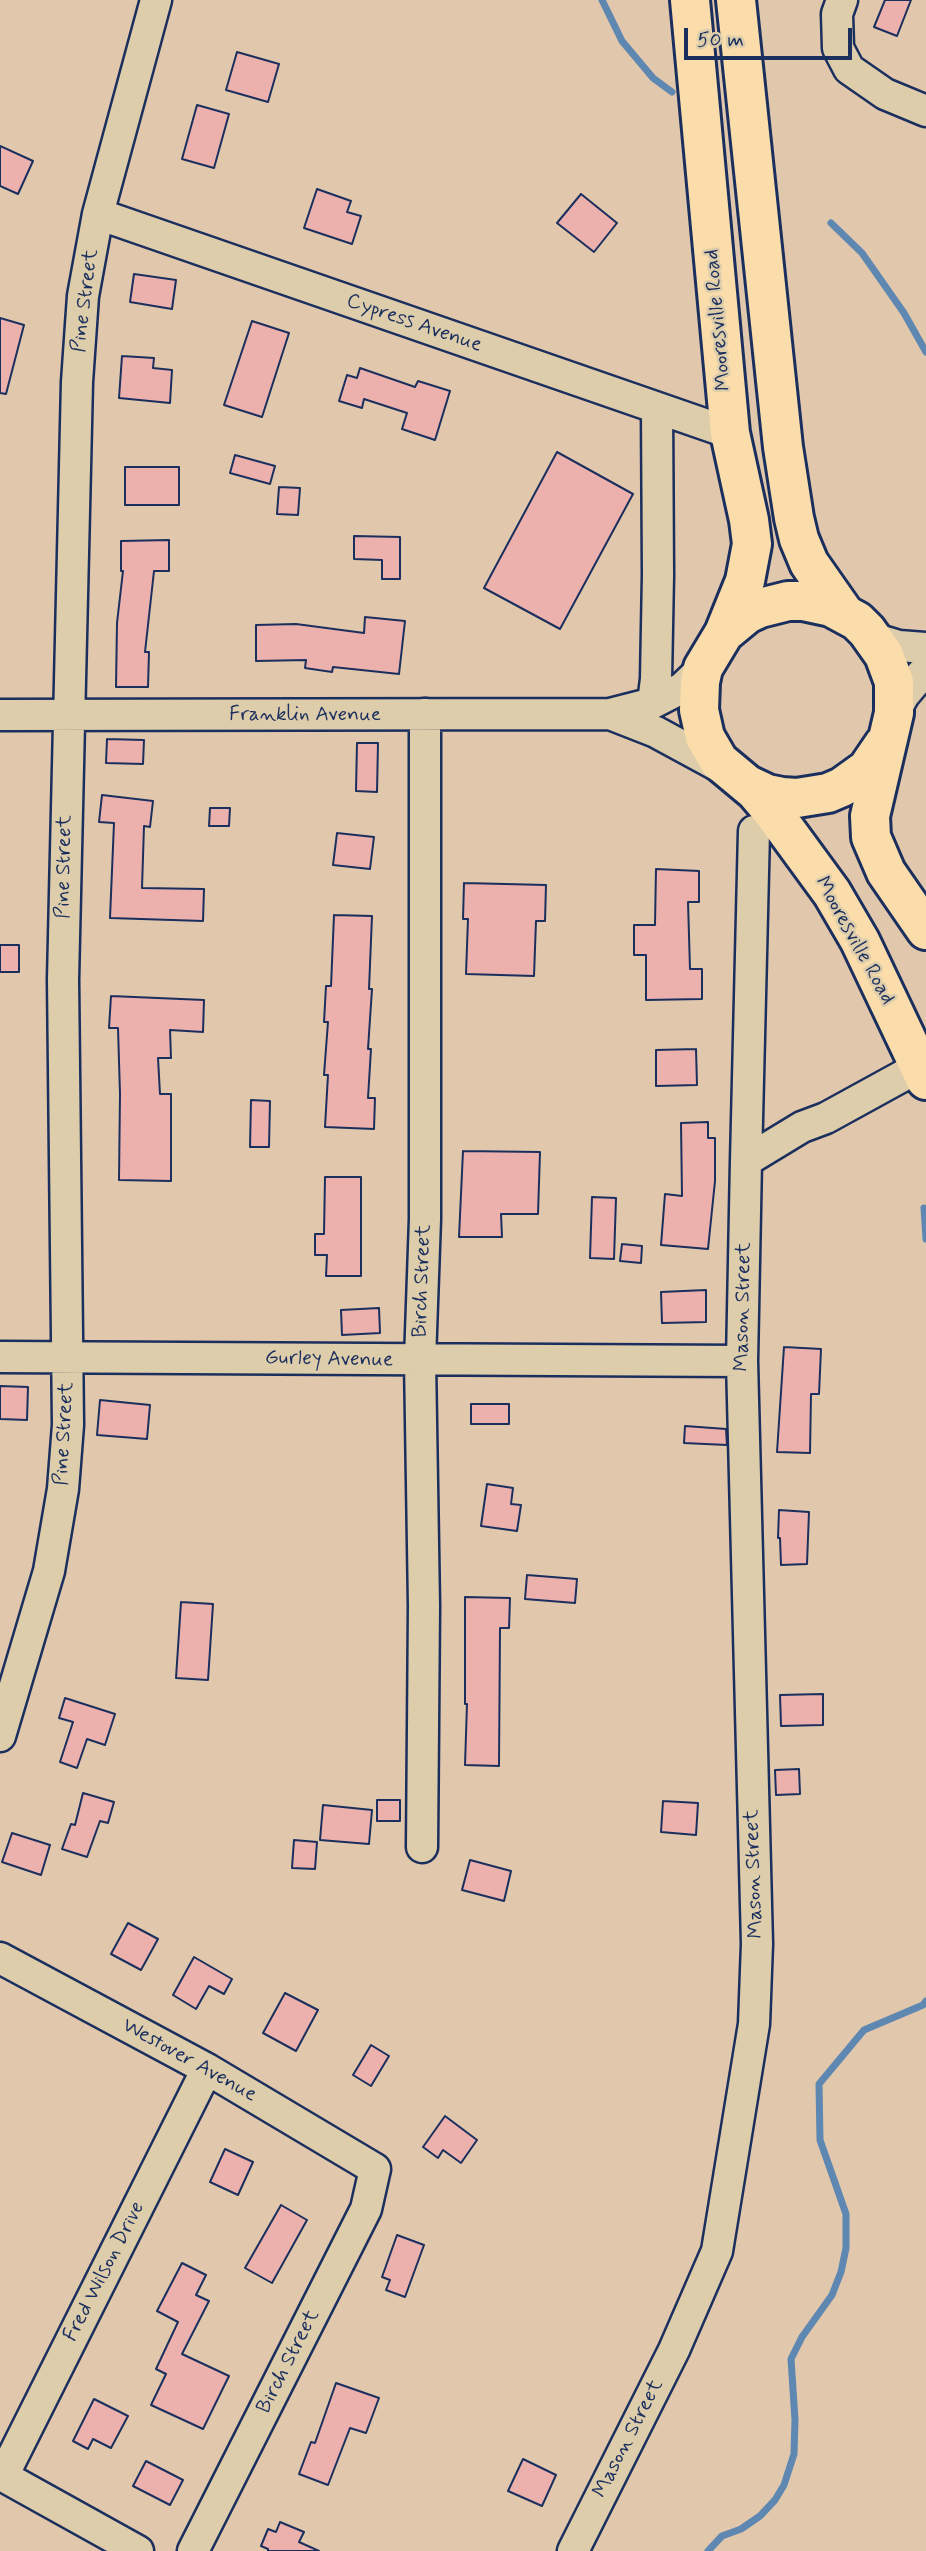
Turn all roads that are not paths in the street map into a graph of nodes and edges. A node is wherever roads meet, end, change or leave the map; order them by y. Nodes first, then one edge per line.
1 (156, 0) edge
2 (691, 0) edge
3 (736, 0) edge
4 (842, 0) edge
5 (926, 111) edge
6 (97, 214) junction
7 (657, 408) junction
8 (730, 433) junction
9 (856, 622) junction
10 (724, 633) junction
11 (926, 648) edge
12 (703, 668) junction
13 (926, 669) edge
14 (653, 703) junction
15 (610, 714) junction
16 (0, 715) edge
17 (425, 715) junction
18 (68, 716) junction
19 (892, 721) junction
20 (734, 776) junction
21 (754, 831) dead end
22 (926, 930) edge
23 (923, 1074) edge
24 (746, 1161) junction
25 (0, 1357) edge
26 (68, 1357) junction
27 (421, 1360) junction
28 (742, 1361) junction
29 (0, 1736) edge
30 (422, 1847) dead end
31 (0, 1958) edge
32 (207, 2069) junction
33 (375, 2169) joint
34 (138, 2551) edge
35 (193, 2551) edge
36 (573, 2551) edge

1 - 6 street, Pine Street
2 - 8 main road, Mooresville Road
3 - 9 main road
4 - 5 street
6 - 7 street, Cypress Avenue
6 - 18 street, Pine Street
7 - 8 street, Cypress Avenue
7 - 14 street
8 - 10 main road, Mooresville Road
9 - 10 main road, Mooresville Road
9 - 11 street
9 - 19 main road
10 - 12 main road, Mooresville Road
12 - 14 street, Franklin Avenue
12 - 20 main road, Mooresville Road
13 - 19 street
14 - 15 street, Franklin Avenue
15 - 17 street, Franklin Avenue
15 - 20 street, Franklin Avenue
16 - 18 street, Franklin Avenue
17 - 18 street, Franklin Avenue
17 - 27 street, Birch Street
18 - 26 street, Pine Street
19 - 20 main road
19 - 22 main road
20 - 23 main road, Mooresville Road
21 - 24 street, Mason Street
23 - 24 street
24 - 28 street, Mason Street
25 - 26 street, Gurley Avenue
26 - 27 street, Gurley Avenue
26 - 29 street, Pine Street
27 - 28 street, Gurley Avenue
27 - 30 street, Birch Street
28 - 36 street, Mason Street
31 - 32 street, Westover Avenue
32 - 33 street, Westover Avenue
32 - 34 street, Fred Wilson Drive
33 - 35 street, Birch Street

